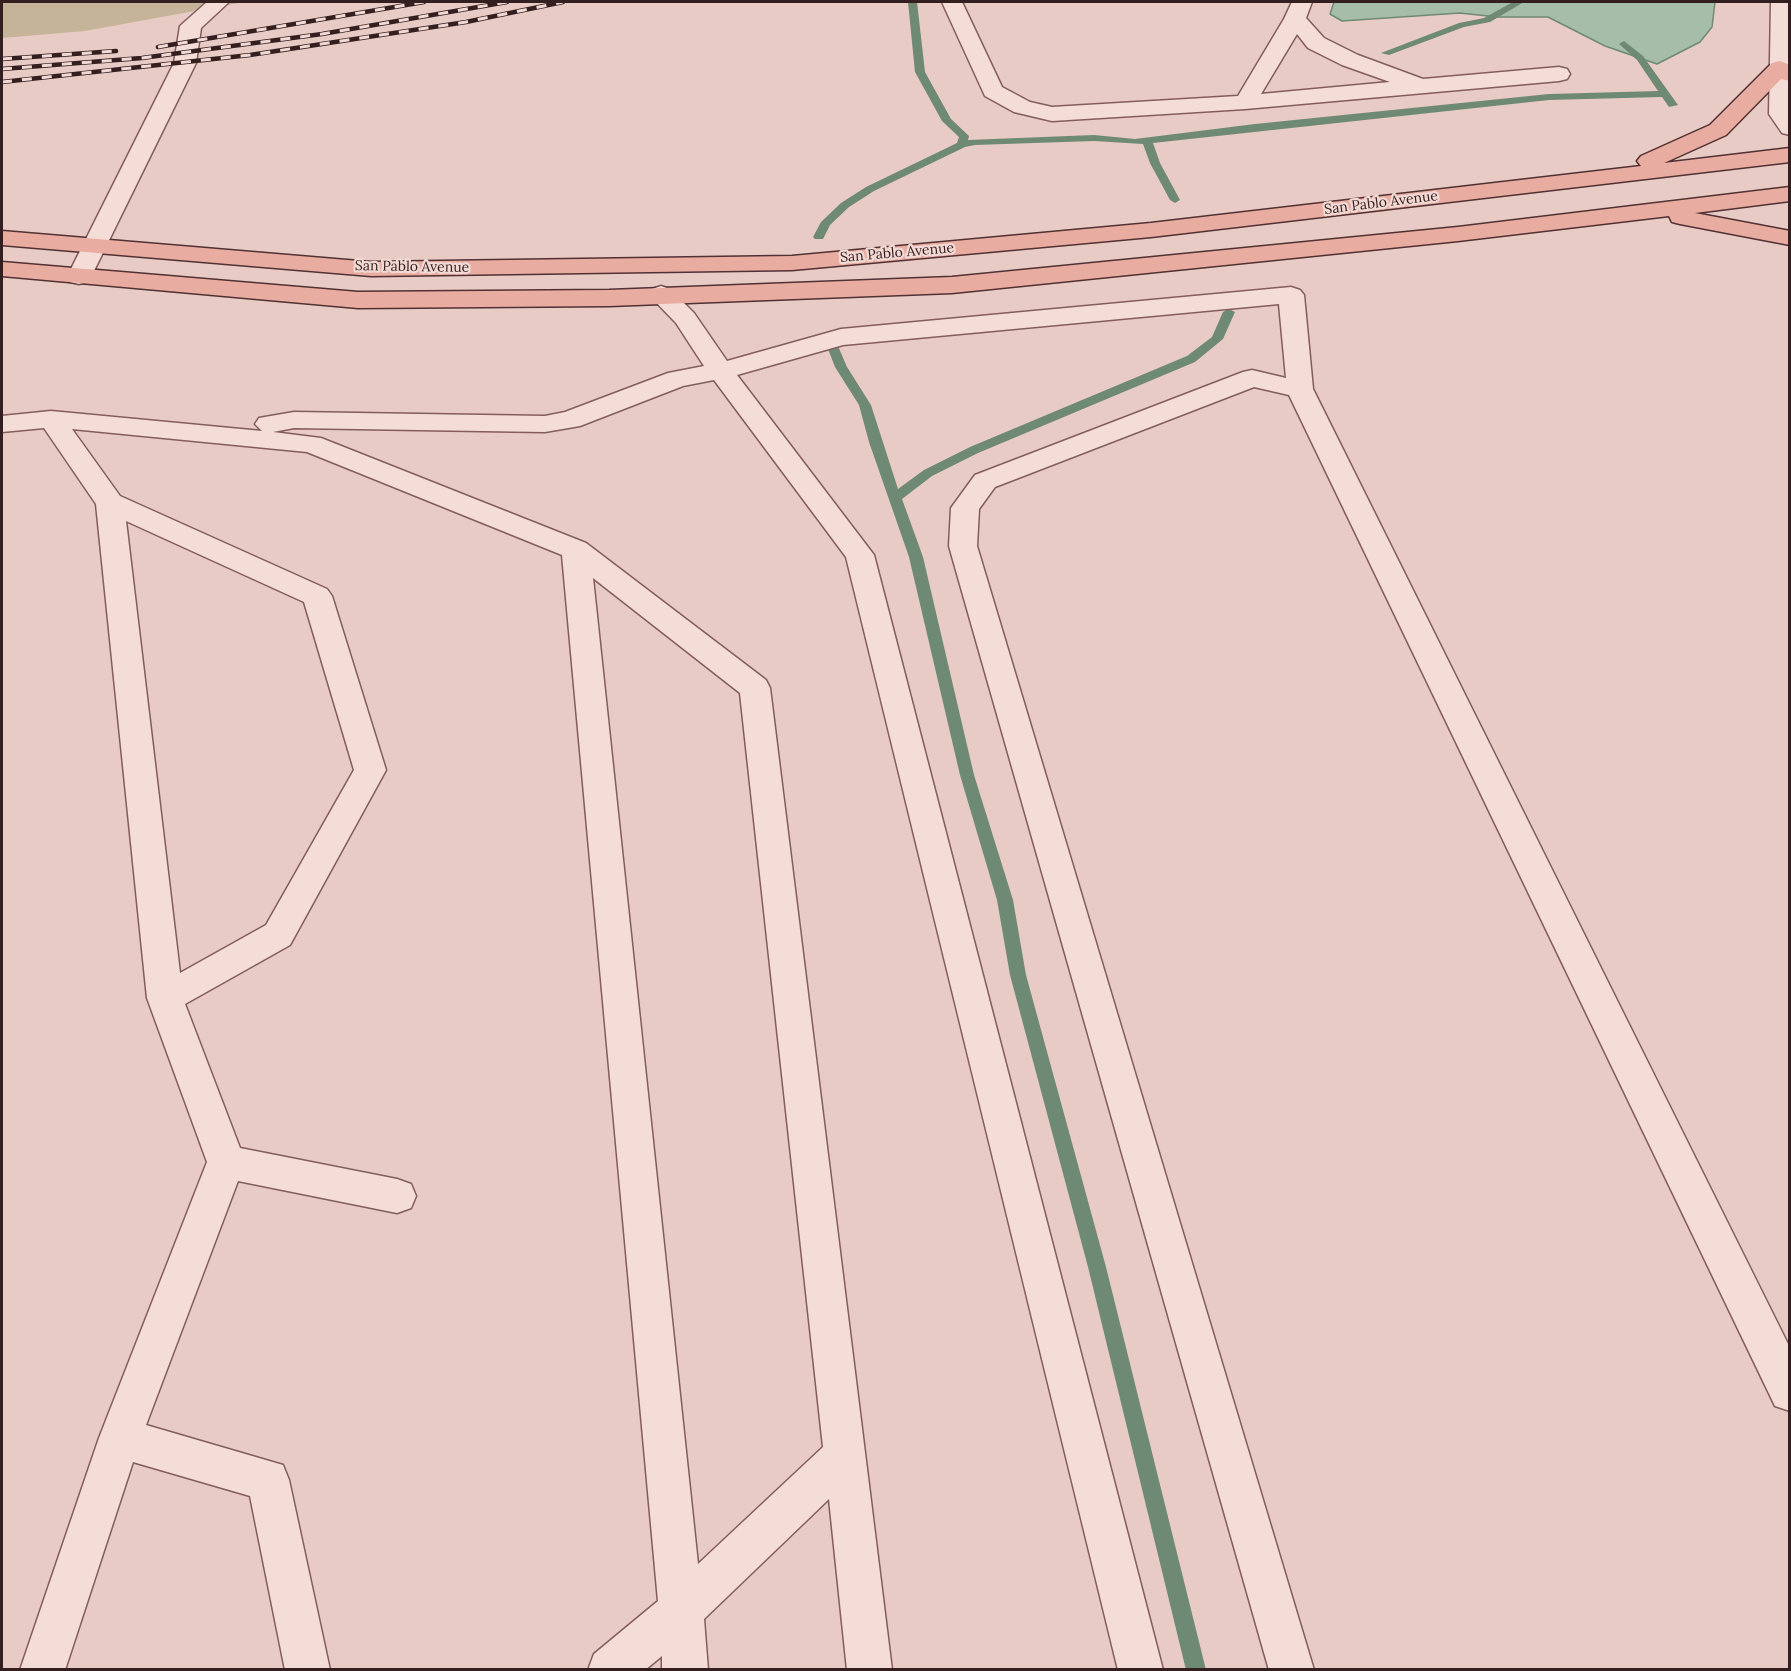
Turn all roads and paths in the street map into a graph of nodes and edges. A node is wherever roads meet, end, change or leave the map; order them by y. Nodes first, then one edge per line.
1 (219, 2) edge
2 (952, 2) edge
3 (1781, 2) edge
4 (1299, 10) edge
5 (1785, 71) edge
6 (1558, 74) dead end
7 (1422, 86) junction
8 (1245, 102) junction
9 (1790, 128) edge
10 (1790, 155) edge
11 (1617, 175) junction
12 (1790, 194) edge
13 (1649, 211) junction
14 (2, 238) edge
15 (1790, 238) edge
16 (94, 246) junction
17 (2, 269) edge
18 (79, 277) junction
19 (661, 294) junction
20 (721, 371) junction
21 (1300, 389) junction
22 (51, 419) junction
23 (2, 424) edge
24 (209, 434) junction
25 (110, 503) junction
26 (576, 550) junction
27 (165, 998) junction
28 (226, 1162) junction
29 (397, 1196) dead end
30 (1790, 1392) edge
31 (120, 1438) junction
32 (845, 1455) junction
33 (681, 1610) junction
34 (42, 1670) edge
35 (308, 1670) edge
36 (610, 1670) edge
37 (685, 1670) edge
38 (870, 1670) edge
39 (1141, 1670) edge
40 (1292, 1670) edge

1 - 16 lane
2 - 8 lane
3 - 5 lane
4 - 7 lane
4 - 8 lane
5 - 9 lane
5 - 11 main road
6 - 7 lane
7 - 8 lane
10 - 11 main road, San Pablo Avenue
11 - 16 main road, San Pablo Avenue
12 - 13 main road, San Pablo Avenue
13 - 15 main road
13 - 19 main road, San Pablo Avenue
14 - 16 main road, San Pablo Avenue
16 - 18 lane
17 - 18 main road, San Pablo Avenue
18 - 19 main road, San Pablo Avenue
19 - 20 lane
20 - 21 lane
20 - 24 lane
20 - 39 lane
21 - 30 lane
21 - 40 lane
22 - 23 lane
22 - 24 lane
22 - 25 lane
24 - 26 lane
25 - 27 lane
25 - 27 lane
26 - 32 lane
26 - 33 lane
27 - 28 lane
28 - 29 lane
28 - 31 lane
31 - 34 lane
31 - 35 lane
32 - 33 lane
32 - 38 lane
33 - 36 lane
33 - 37 lane

